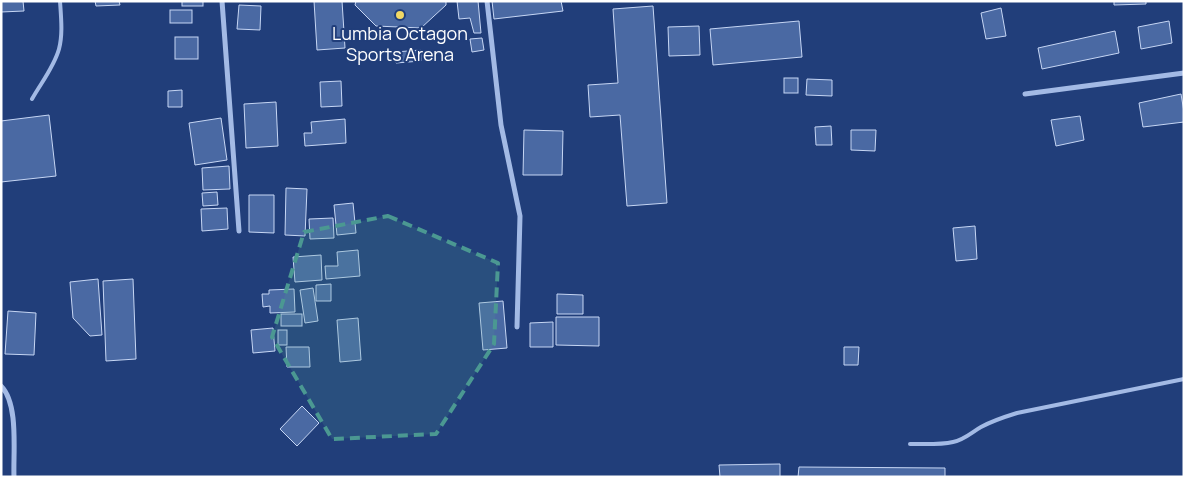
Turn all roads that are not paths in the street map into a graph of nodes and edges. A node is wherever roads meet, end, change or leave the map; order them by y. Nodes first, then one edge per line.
1 (60, 1) edge
2 (222, 1) edge
3 (487, 1) edge
4 (1184, 73) edge
5 (1025, 94) dead end
6 (32, 98) dead end
7 (238, 231) dead end
8 (517, 327) dead end
9 (1184, 379) edge
10 (1, 386) edge
11 (910, 444) dead end
12 (14, 477) edge

1 - 6 lane
2 - 7 street
3 - 8 street
4 - 5 street
9 - 11 lane
10 - 12 street

